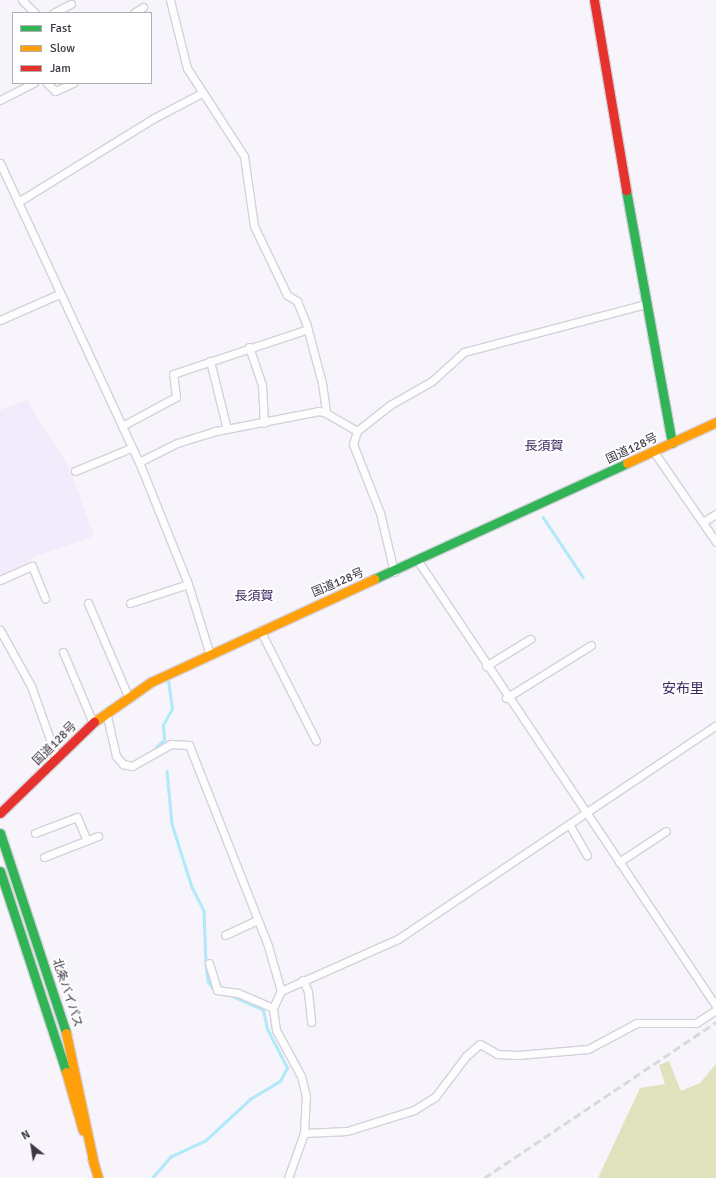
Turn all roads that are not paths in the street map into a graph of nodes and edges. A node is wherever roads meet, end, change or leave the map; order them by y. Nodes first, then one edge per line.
1 (22, 0) edge
2 (170, 0) edge
3 (594, 0) edge
4 (70, 2) edge
5 (143, 7) dead end
6 (33, 12) edge
7 (55, 12) edge
8 (73, 12) edge
9 (136, 12) edge
10 (32, 84) edge
11 (48, 84) edge
12 (71, 84) edge
13 (202, 93) junction
14 (0, 100) edge
15 (0, 163) edge
16 (18, 202) junction
17 (59, 294) junction
18 (646, 304) junction
19 (0, 320) edge
20 (308, 329) junction
21 (249, 347) junction
22 (210, 361) junction
23 (326, 413) junction
24 (716, 422) edge
25 (264, 423) junction
26 (122, 426) junction
27 (227, 429) junction
28 (357, 432) junction
29 (672, 443) junction
30 (131, 448) junction
31 (654, 452) junction
32 (139, 462) junction
33 (74, 471) dead end
34 (716, 514) edge
35 (703, 522) junction
36 (716, 542) edge
37 (418, 561) junction
38 (394, 572) junction
39 (0, 580) edge
40 (188, 584) junction
41 (45, 598) dead end
42 (88, 603) dead end
43 (130, 603) dead end
44 (0, 630) edge
45 (260, 630) junction
46 (530, 639) dead end
47 (591, 645) dead end
48 (63, 652) dead end
49 (209, 652) junction
50 (486, 666) junction
51 (128, 696) junction
52 (506, 698) junction
53 (106, 712) junction
54 (93, 722) junction
55 (716, 725) edge
56 (316, 741) dead end
57 (57, 759) junction
58 (0, 813) edge
59 (585, 813) junction
60 (569, 824) junction
61 (666, 831) dead end
62 (0, 833) edge
63 (35, 833) dead end
64 (98, 836) dead end
65 (87, 840) junction
66 (587, 855) dead end
67 (44, 857) dead end
68 (619, 862) junction
69 (0, 871) edge
70 (257, 920) junction
71 (225, 935) dead end
72 (209, 963) dead end
73 (303, 980) junction
74 (281, 991) junction
75 (716, 1006) edge
76 (274, 1008) junction
77 (716, 1010) edge
78 (311, 1022) dead end
79 (304, 1133) junction
80 (94, 1165) junction
81 (98, 1178) edge
82 (288, 1178) edge

1 - 6 street
2 - 13 street
3 - 18 main road
4 - 7 street
4 - 8 street
5 - 9 street
10 - 14 street
11 - 12 street
13 - 16 street
13 - 20 street
15 - 16 street
16 - 17 street
17 - 19 street
17 - 26 street
18 - 28 street
18 - 29 main road
20 - 21 street
20 - 23 street
21 - 22 street
21 - 25 street
22 - 26 street
22 - 27 street
23 - 25 street
23 - 28 street
24 - 29 main road, 国道128号
25 - 27 street
26 - 30 street
27 - 32 street
28 - 38 street
29 - 31 main road, 国道128号
30 - 32 street
30 - 33 street
31 - 35 street
31 - 37 main road, 国道128号
32 - 40 street
34 - 35 street
35 - 36 street
37 - 38 main road, 国道128号
37 - 50 street
38 - 45 main road, 国道128号
39 - 41 street
40 - 43 street
40 - 49 street
42 - 51 street
44 - 57 street
45 - 49 main road, 国道128号
45 - 56 street
46 - 50 street
47 - 52 street
48 - 54 street
49 - 51 main road, 国道128号
50 - 52 street
51 - 53 main road, 国道128号
52 - 59 street
53 - 54 main road, 国道128号
53 - 70 street
54 - 57 main road, 国道128号
55 - 59 street
57 - 58 main road, 国道128号
59 - 60 street
59 - 68 street
60 - 66 street
60 - 73 street
61 - 68 street
62 - 80 main road, 北条バイパス
63 - 65 street
64 - 65 street
65 - 67 street
68 - 75 street
69 - 80 main road, 北条バイパス
70 - 71 street
70 - 74 street
72 - 76 street
73 - 74 street
73 - 78 street
74 - 76 street
76 - 79 street
77 - 79 street
79 - 82 street
80 - 81 main road, 北条バイパス

